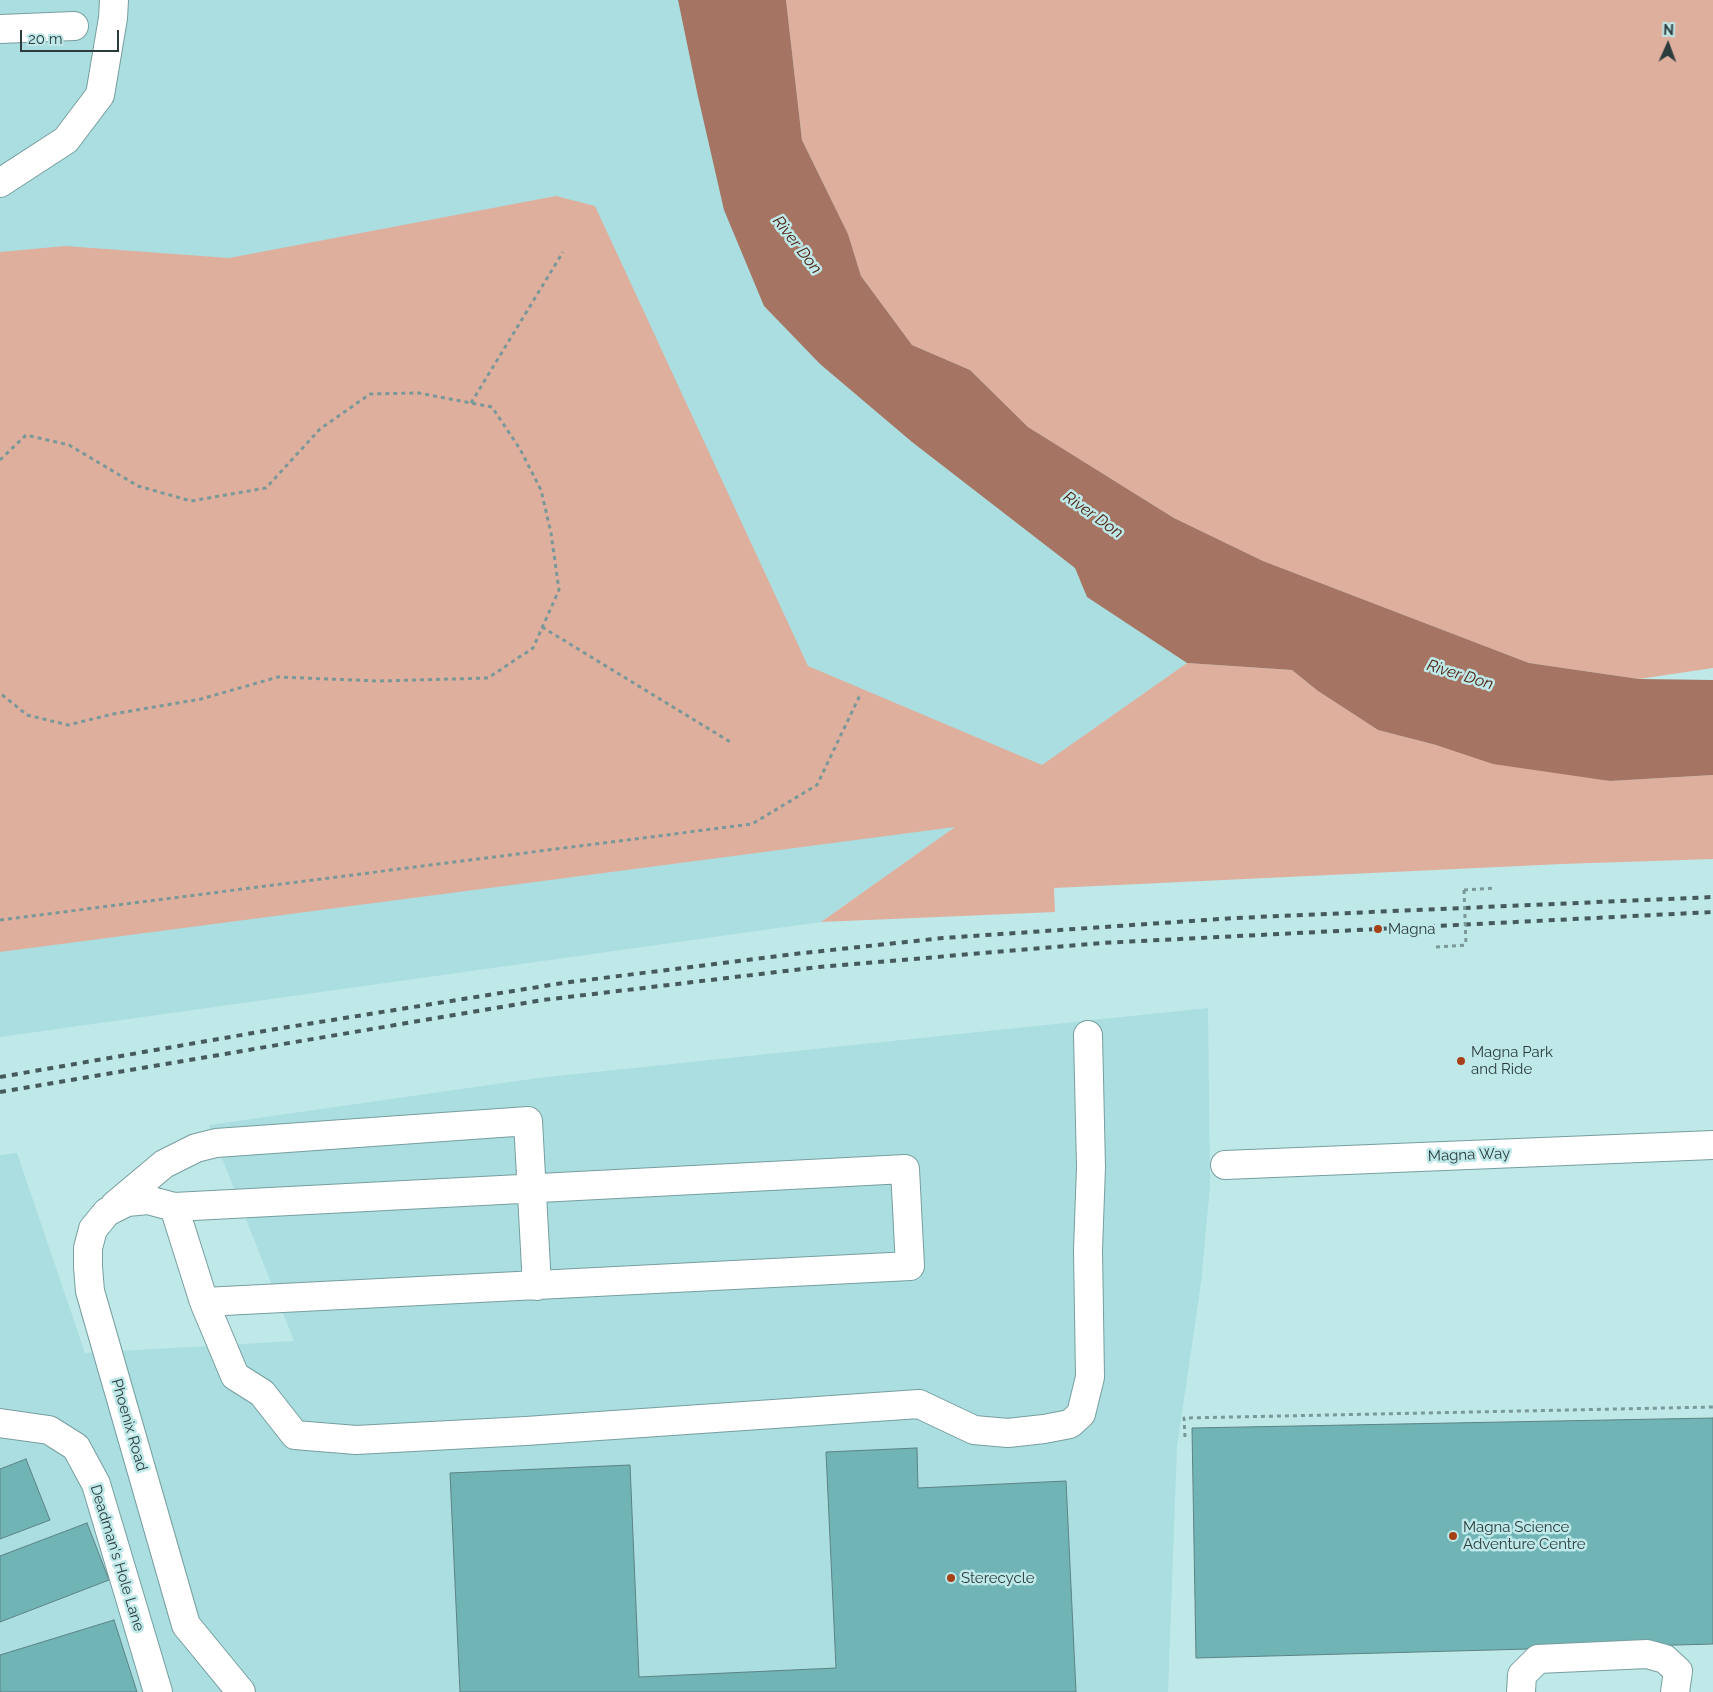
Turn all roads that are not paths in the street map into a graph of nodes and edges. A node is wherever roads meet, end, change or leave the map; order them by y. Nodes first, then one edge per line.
1 (114, 0) edge
2 (74, 26) dead end
3 (0, 29) edge
4 (0, 183) edge
5 (1088, 1035) dead end
6 (1713, 1145) edge
7 (1225, 1165) dead end
8 (532, 1189) junction
9 (174, 1207) junction
10 (107, 1212) junction
11 (537, 1286) junction
12 (204, 1302) junction
13 (0, 1423) edge
14 (158, 1692) edge
15 (241, 1692) edge
16 (1521, 1692) edge
17 (1675, 1692) edge

1 - 4 street
2 - 3 street
5 - 12 street
6 - 7 street, Magna Way
8 - 9 street, Phoenix Road
8 - 10 street
8 - 11 street
8 - 11 street, Phoenix Road
9 - 10 street, Phoenix Road
9 - 12 street
10 - 15 street, Phoenix Road
11 - 12 street
13 - 14 street, Deadman's Hole Lane
16 - 17 street

